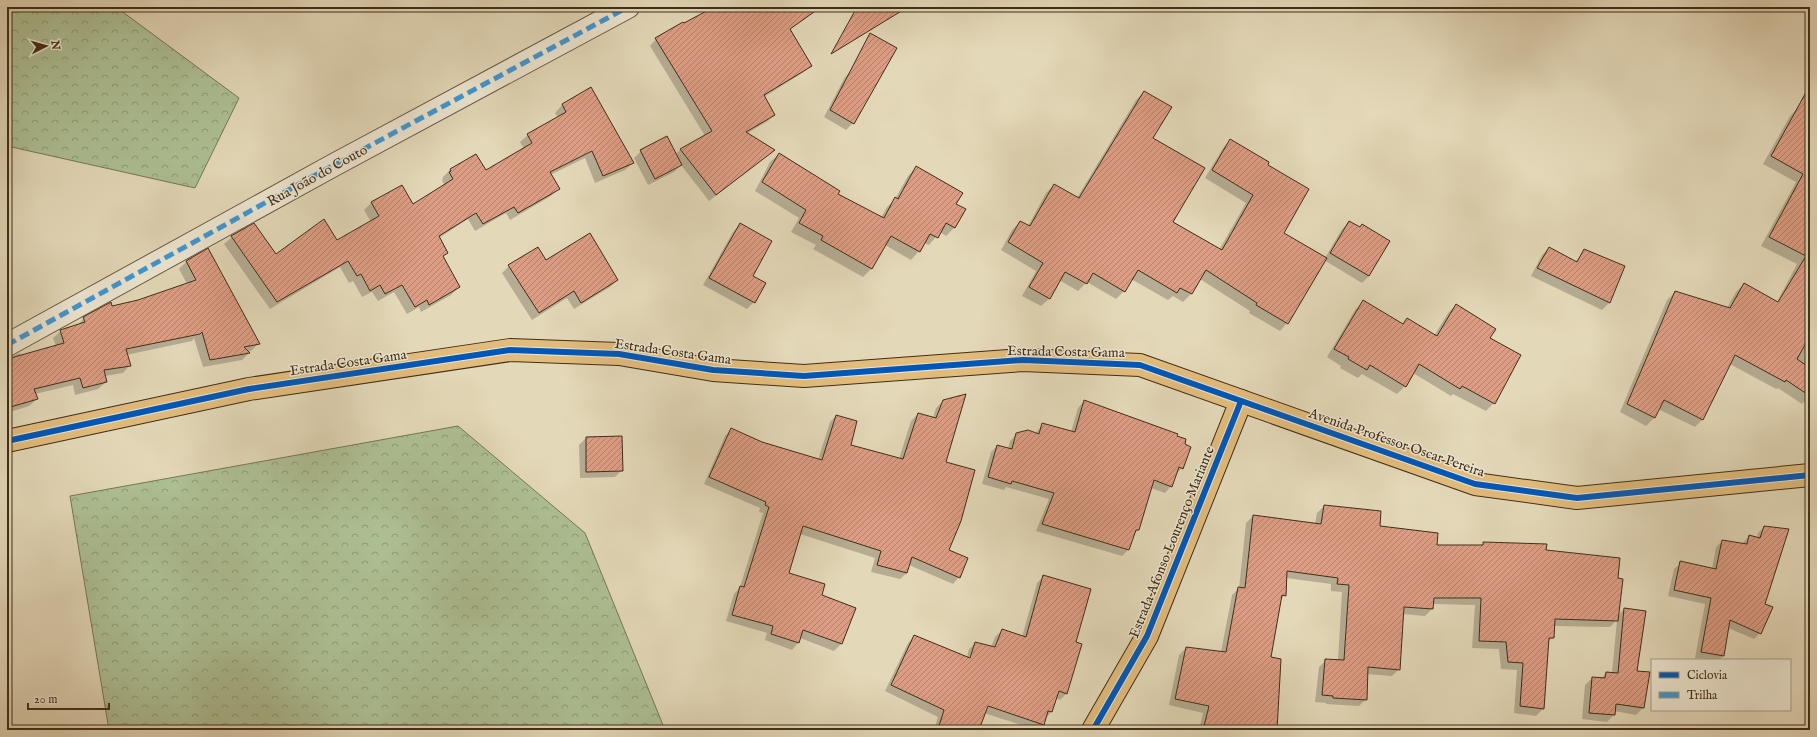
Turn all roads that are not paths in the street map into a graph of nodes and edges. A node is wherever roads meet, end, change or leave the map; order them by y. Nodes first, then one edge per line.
1 (628, 7) edge
2 (7, 345) edge
3 (1242, 401) junction
4 (7, 441) edge
5 (1810, 475) edge
6 (1093, 730) edge

1 - 2 street, Rua João do Couto
3 - 4 main road, Estrada Costa Gama
3 - 5 main road, Avenida Professor Oscar Pereira
3 - 6 main road, Estrada Afonso Lourenço Mariante

